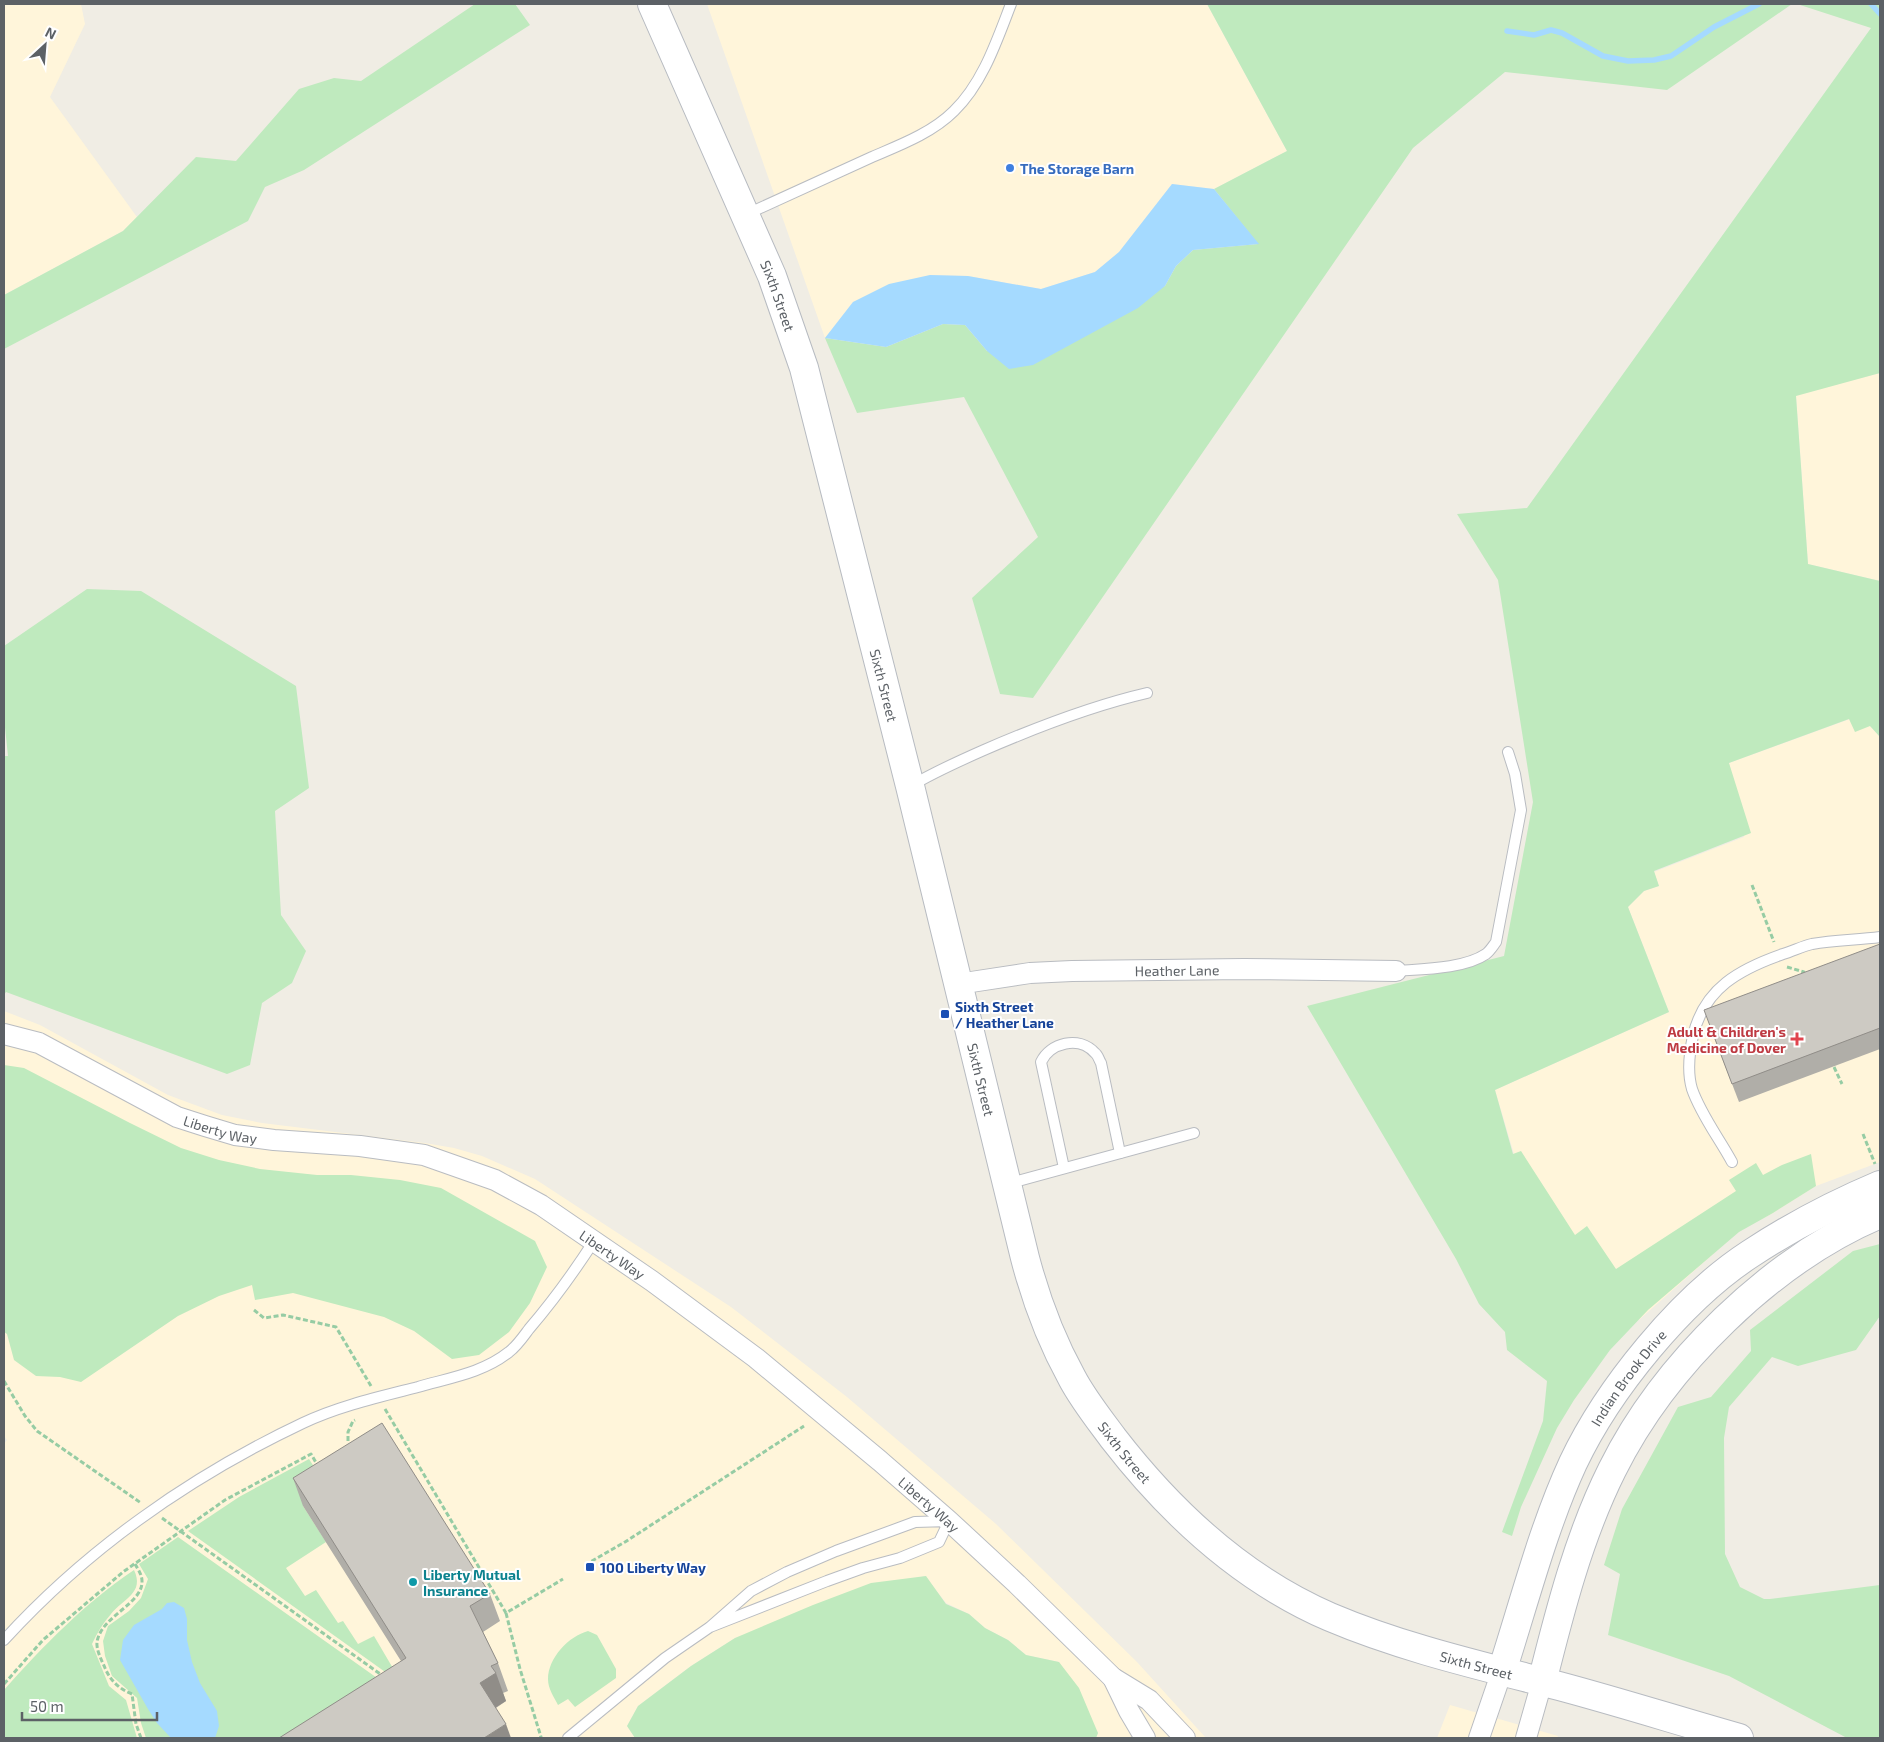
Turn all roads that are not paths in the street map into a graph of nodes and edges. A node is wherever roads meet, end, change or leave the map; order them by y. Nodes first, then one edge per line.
1 (652, 4) edge
2 (1011, 4) edge
3 (746, 215) junction
4 (1147, 693) dead end
5 (1508, 752) dead end
6 (910, 786) junction
7 (1880, 937) edge
8 (1396, 971) joint
9 (958, 984) junction
10 (4, 1034) edge
11 (1194, 1133) dead end
12 (1120, 1153) junction
13 (1732, 1162) dead end
14 (1064, 1168) junction
15 (1878, 1176) edge
16 (1006, 1184) junction
17 (1880, 1214) edge
18 (594, 1241) junction
19 (949, 1521) junction
20 (710, 1627) junction
21 (4, 1640) edge
22 (1502, 1671) junction
23 (1113, 1678) junction
24 (1542, 1682) junction
25 (568, 1738) edge
26 (1146, 1738) edge
27 (1185, 1738) edge
28 (1480, 1738) edge
29 (1526, 1738) edge
30 (1739, 1738) edge

1 - 3 main road, Sixth Street
2 - 3 lane
3 - 6 main road, Sixth Street
4 - 6 lane
5 - 8 lane
6 - 9 main road, Sixth Street
7 - 13 lane
8 - 9 street, Heather Lane
9 - 16 main road, Sixth Street
10 - 18 street, Liberty Way
11 - 12 lane
12 - 14 lane
12 - 14 lane
14 - 16 lane
15 - 22 main road, Indian Brook Drive
16 - 22 main road, Sixth Street
17 - 24 main road
18 - 19 street, Liberty Way
18 - 21 lane
19 - 20 lane
19 - 20 lane
19 - 23 street, Liberty Way
20 - 25 lane
22 - 24 main road, Sixth Street
22 - 28 street
23 - 26 street, Liberty Way
23 - 27 street, Liberty Way
24 - 29 street
24 - 30 main road, Sixth Street

